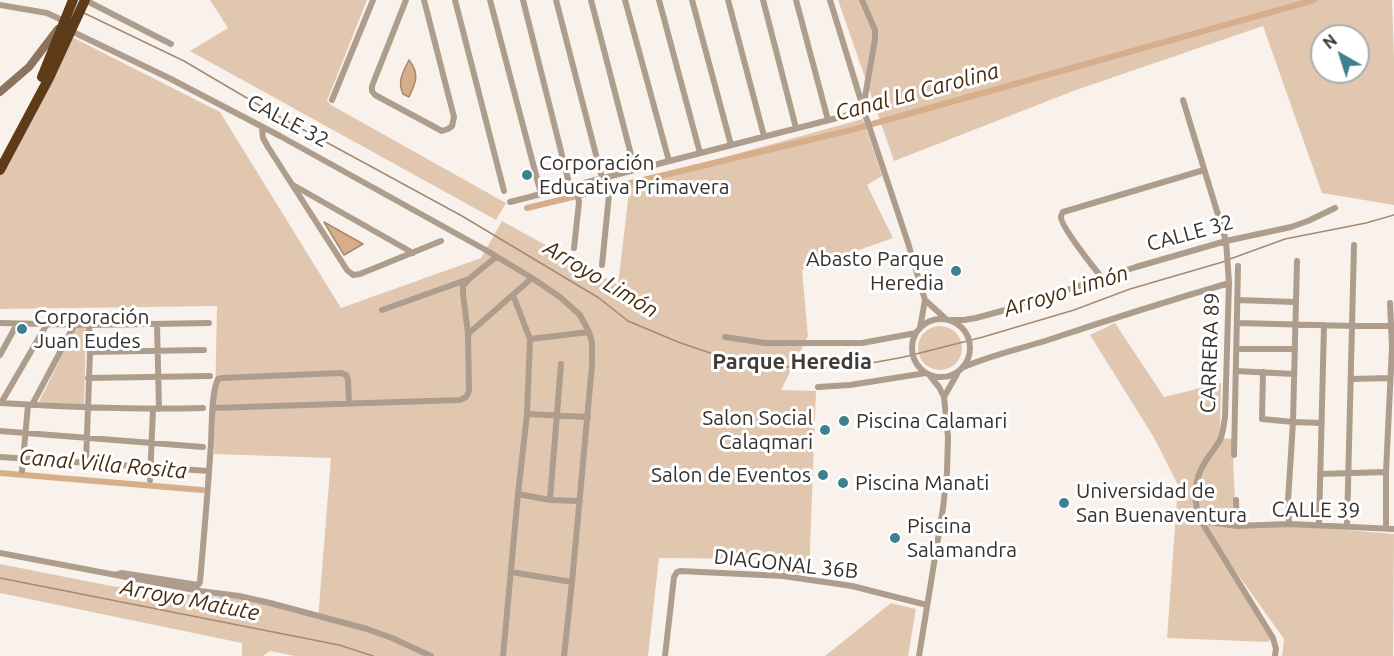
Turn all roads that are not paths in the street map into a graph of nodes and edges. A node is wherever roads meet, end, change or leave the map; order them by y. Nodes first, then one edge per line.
1 (73, 0) edge
2 (85, 0) edge
3 (373, 0) edge
4 (406, 0) edge
5 (424, 0) edge
6 (454, 0) edge
7 (490, 0) edge
8 (523, 0) edge
9 (556, 0) edge
10 (591, 0) edge
11 (625, 0) edge
12 (658, 0) edge
13 (692, 0) edge
14 (728, 0) edge
15 (764, 0) edge
16 (796, 0) edge
17 (830, 0) edge
18 (862, 0) edge
19 (0, 5) edge
20 (69, 22) junction
21 (171, 44) dead end
22 (29, 67) junction
23 (42, 76) junction
24 (0, 92) edge
25 (332, 100) dead end
26 (1183, 100) dead end
27 (865, 114) junction
28 (828, 120) junction
29 (262, 127) junction
30 (796, 128) junction
31 (764, 136) junction
32 (731, 145) junction
33 (700, 153) junction
34 (0, 155) edge
35 (669, 161) junction
36 (0, 170) edge
37 (635, 170) junction
38 (1204, 170) junction
39 (604, 178) junction
40 (292, 184) junction
41 (573, 186) junction
42 (504, 191) dead end
43 (541, 194) junction
44 (510, 202) dead end
45 (1335, 208) dead end
46 (441, 241) dead end
47 (1226, 243) junction
48 (1354, 245) dead end
49 (574, 248) dead end
50 (412, 253) junction
51 (496, 257) junction
52 (1297, 261) dead end
53 (602, 265) dead end
54 (1238, 266) dead end
55 (532, 278) junction
56 (1101, 278) junction
57 (469, 279) junction
58 (1229, 279) junction
59 (513, 295) junction
60 (925, 300) junction
61 (1237, 300) junction
62 (1295, 302) junction
63 (1390, 303) dead end
64 (382, 310) dead end
65 (948, 320) junction
66 (0, 323) edge
67 (210, 323) dead end
68 (1237, 323) junction
69 (17, 324) junction
70 (46, 324) junction
71 (75, 324) junction
72 (157, 324) junction
73 (1296, 324) junction
74 (89, 325) junction
75 (1324, 325) junction
76 (1353, 326) junction
77 (1390, 326) junction
78 (918, 331) junction
79 (589, 332) junction
80 (468, 334) junction
81 (725, 336) dead end
82 (530, 339) junction
83 (1393, 347) edge
84 (1236, 349) junction
85 (204, 350) dead end
86 (1295, 350) junction
87 (158, 351) junction
88 (90, 352) junction
89 (0, 355) edge
90 (561, 364) dead end
91 (961, 369) junction
92 (1236, 371) junction
93 (1263, 372) junction
94 (928, 374) junction
95 (1294, 374) junction
96 (158, 376) junction
97 (210, 376) dead end
98 (88, 378) junction
99 (1390, 378) junction
100 (1351, 380) junction
101 (818, 387) dead end
102 (944, 397) junction
103 (1, 403) edge
104 (349, 403) junction
105 (30, 405) junction
106 (87, 408) junction
107 (203, 408) dead end
108 (213, 408) junction
109 (156, 409) junction
110 (527, 414) junction
111 (557, 416) junction
112 (588, 417) junction
113 (1293, 422) junction
114 (1322, 423) junction
115 (0, 432) edge
116 (25, 433) junction
117 (1391, 436) edge
118 (86, 438) junction
119 (152, 443) junction
120 (203, 447) dead end
121 (1234, 455) dead end
122 (0, 457) edge
123 (23, 459) junction
124 (86, 463) junction
125 (151, 467) junction
126 (22, 471) dead end
127 (209, 471) junction
128 (1348, 472) junction
129 (1386, 472) junction
130 (1320, 474) junction
131 (150, 480) dead end
132 (518, 494) junction
133 (550, 500) junction
134 (1236, 500) dead end
135 (580, 501) junction
136 (1201, 521) junction
137 (1289, 524) junction
138 (1319, 525) junction
139 (1237, 526) junction
140 (1347, 526) junction
141 (1386, 528) junction
142 (1394, 528) edge
143 (0, 553) edge
144 (511, 572) junction
145 (115, 575) junction
146 (572, 582) junction
147 (927, 605) junction
148 (431, 656) edge
149 (503, 656) edge
150 (564, 656) edge
151 (665, 656) edge
152 (918, 656) edge
153 (1275, 656) edge

1 - 20 highway
2 - 20 highway
2 - 21 street
3 - 25 street
4 - 5 street
6 - 42 street
7 - 43 street
8 - 41 street
9 - 39 street
10 - 37 street
11 - 35 street
12 - 33 street
13 - 32 street
14 - 31 street
15 - 30 street
16 - 28 street
17 - 27 street
18 - 27 street
19 - 20 street, CALLE 32
20 - 22 street
20 - 23 highway
20 - 29 street, CALLE 32
20 - 36 highway
22 - 23 street
22 - 24 street
23 - 34 highway
26 - 38 street, CARRERA 89
27 - 28 street
27 - 60 street
28 - 30 street
29 - 40 street
29 - 51 street, CALLE 32
30 - 31 street
31 - 32 street
32 - 33 street
33 - 35 street
35 - 37 street
37 - 39 street
38 - 47 street, CARRERA 89
38 - 56 street
39 - 41 street
39 - 53 street
40 - 50 street
40 - 50 street
41 - 43 street
41 - 49 street
43 - 44 street
45 - 47 street, CALLE 32
46 - 50 street
47 - 56 street, CALLE 32
47 - 58 street, CARRERA 89
48 - 76 street
51 - 55 street, CALLE 32
51 - 57 street
52 - 62 street
54 - 61 street
55 - 59 street
55 - 79 street, CALLE 32
56 - 65 street, CALLE 32
57 - 64 street
57 - 80 street
58 - 91 street
58 - 136 street, CARRERA 89
59 - 80 street
59 - 82 street
60 - 65 street
60 - 78 street
61 - 62 street
61 - 68 street
62 - 73 street
63 - 77 street
65 - 78 street
65 - 91 street
66 - 69 street
67 - 72 street
68 - 73 street
68 - 84 street
69 - 70 street
69 - 89 street
70 - 71 street
70 - 103 street
71 - 74 street
71 - 105 street
72 - 74 street
72 - 87 street
73 - 75 street
73 - 86 street
74 - 88 street
75 - 76 street
75 - 114 street
76 - 77 street
76 - 100 street
77 - 83 street
78 - 81 street
78 - 94 street
79 - 82 street
79 - 112 street
80 - 104 street
82 - 110 street
83 - 99 street
84 - 86 street
84 - 92 street
85 - 87 street
86 - 95 street
87 - 88 street
87 - 96 street
88 - 98 street
90 - 111 street
91 - 94 street
91 - 102 street
92 - 93 street
92 - 121 street
93 - 95 street
93 - 113 street
94 - 101 street
94 - 102 street
95 - 113 street
96 - 97 street
96 - 98 street
96 - 109 street
98 - 106 street
99 - 100 street
99 - 117 street
100 - 128 street
102 - 147 street
103 - 105 street
104 - 108 street
104 - 108 street
105 - 106 street
105 - 116 street
106 - 109 street
106 - 118 street
107 - 109 street
108 - 127 street
109 - 119 street
110 - 111 street
110 - 132 street
111 - 112 street
111 - 133 street
112 - 135 street
113 - 114 street
113 - 137 street
114 - 130 street
115 - 116 street
116 - 118 street
116 - 123 street
117 - 129 street
118 - 119 street
118 - 124 street
119 - 120 street
119 - 125 street
122 - 123 street
123 - 124 street
123 - 126 street
124 - 125 street
125 - 127 street
125 - 131 street
127 - 145 street
128 - 129 street
128 - 130 street
128 - 140 street
129 - 141 street
130 - 138 street
132 - 133 street
132 - 144 street
133 - 135 street
134 - 139 street
135 - 146 street
136 - 139 street, CALLE 39
136 - 153 street, CARRERA 89
137 - 138 street, CALLE 39
137 - 139 street, CALLE 39
138 - 140 street, CALLE 39
140 - 141 street, CALLE 39
141 - 142 street, CALLE 39
143 - 145 street
144 - 146 street
144 - 149 street
145 - 148 street
146 - 150 street
147 - 151 street, DIAGONAL 36B
147 - 152 street

